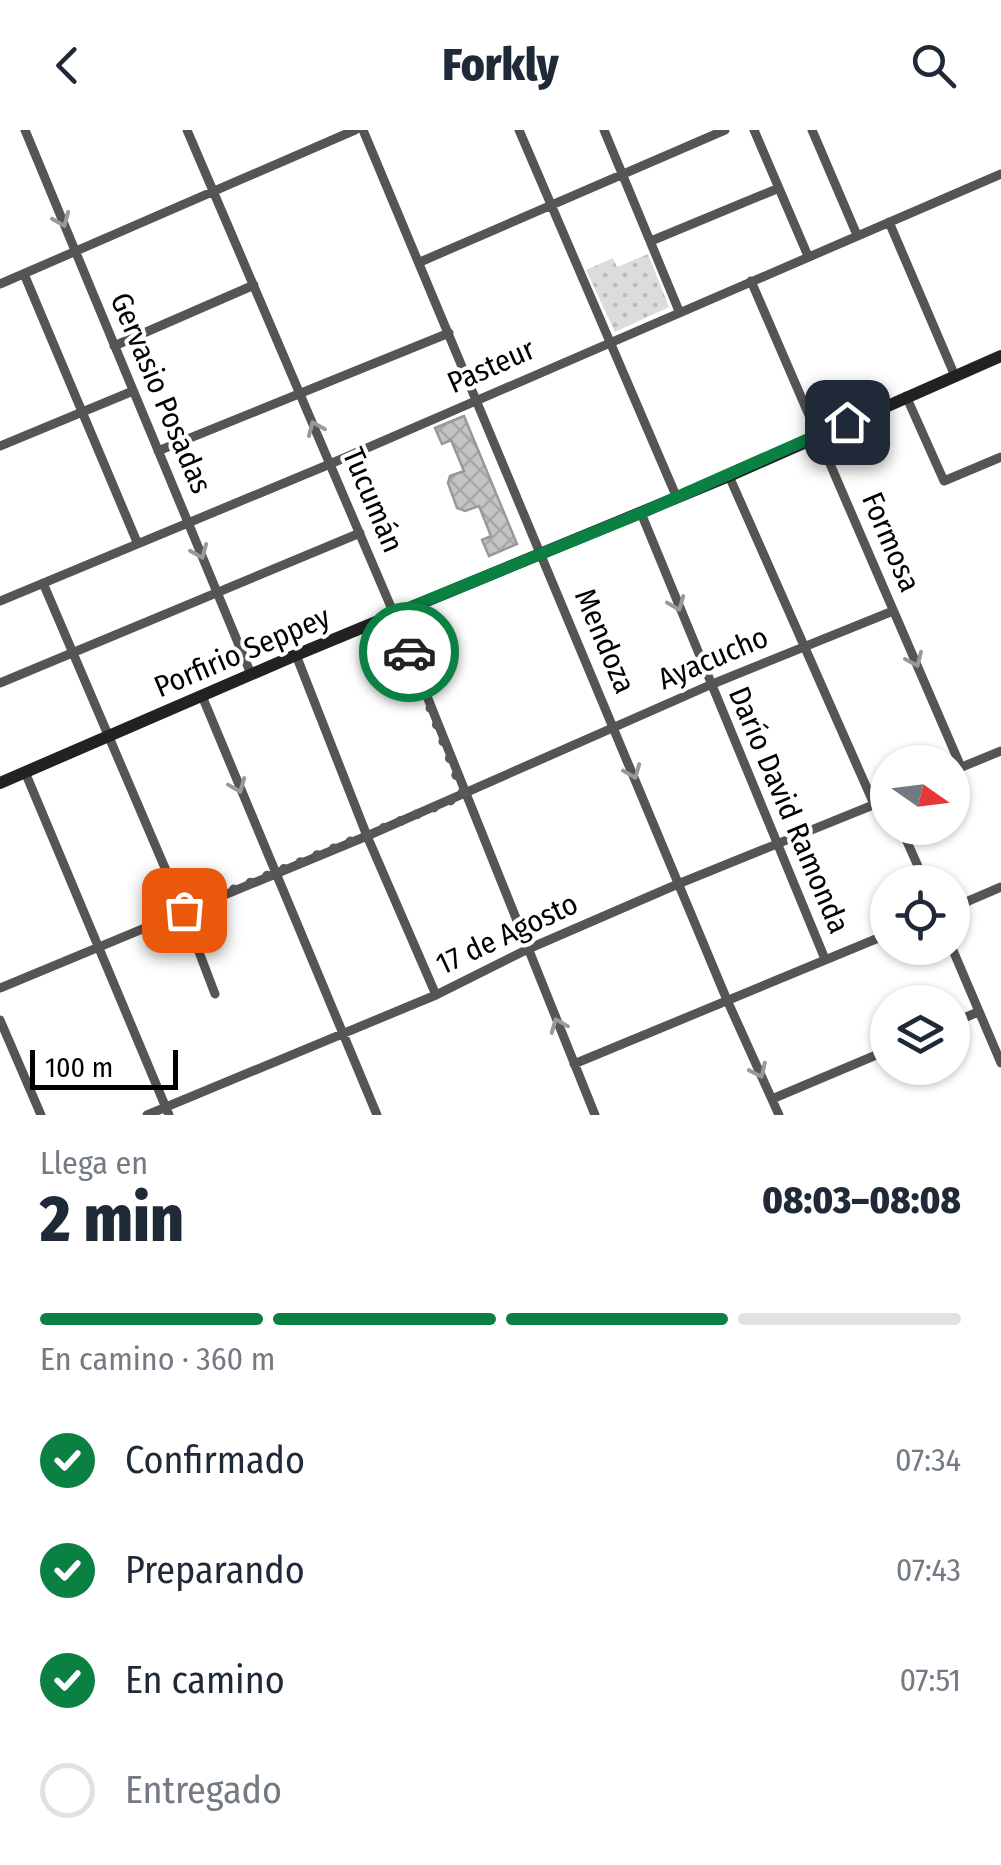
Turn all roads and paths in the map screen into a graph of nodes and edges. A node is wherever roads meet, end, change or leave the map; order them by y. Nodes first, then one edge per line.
1 (25, 130) edge
2 (187, 130) edge
3 (359, 130) edge
4 (519, 130) edge
5 (604, 130) edge
6 (684, 130) edge
7 (725, 130) edge
8 (754, 130) edge
9 (812, 130) edge
10 (690, 144) junction
11 (622, 174) junction
12 (1001, 174) edge
13 (779, 188) junction
14 (214, 191) junction
15 (550, 206) junction
16 (888, 222) junction
17 (857, 235) junction
18 (650, 242) junction
19 (76, 252) junction
20 (808, 256) junction
21 (420, 262) junction
22 (24, 274) junction
23 (751, 281) junction
24 (0, 284) edge
25 (254, 285) junction
26 (679, 312) junction
27 (450, 333) junction
28 (608, 342) junction
29 (114, 346) junction
30 (1001, 356) edge
31 (955, 376) junction
32 (133, 391) junction
33 (300, 393) junction
34 (906, 396) junction
35 (478, 400) junction
36 (82, 412) junction
37 (817, 435) junction
38 (0, 446) edge
39 (158, 450) junction
40 (1001, 457) edge
41 (330, 464) junction
42 (729, 476) junction
43 (676, 498) junction
44 (641, 513) junction
45 (188, 522) junction
46 (360, 533) junction
47 (137, 542) junction
48 (540, 552) junction
49 (43, 583) junction
50 (217, 593) junction
51 (0, 602) edge
52 (893, 611) junction
53 (394, 614) junction
54 (804, 647) junction
55 (72, 653) junction
56 (296, 655) junction
57 (251, 674) junction
58 (0, 684) edge
59 (710, 685) junction
60 (202, 696) junction
61 (615, 728) junction
62 (110, 738) junction
63 (947, 745) edge
64 (1001, 750) edge
65 (970, 763) edge
66 (25, 772) junction
67 (0, 783) edge
68 (464, 795) junction
69 (870, 795) edge
70 (870, 806) edge
71 (367, 836) junction
72 (776, 846) junction
73 (274, 875) junction
74 (678, 884) junction
75 (1001, 887) edge
76 (970, 900) edge
77 (184, 910) junction
78 (870, 941) edge
79 (98, 946) junction
80 (528, 949) junction
81 (825, 959) junction
82 (959, 965) edge
83 (0, 988) edge
84 (215, 994) dead end
85 (436, 995) junction
86 (727, 1000) junction
87 (978, 1012) junction
88 (970, 1015) edge
89 (0, 1020) edge
90 (342, 1035) junction
91 (870, 1058) edge
92 (1001, 1063) edge
93 (574, 1064) junction
94 (772, 1099) junction
95 (168, 1111) edge
96 (41, 1115) edge
97 (148, 1115) edge
98 (378, 1115) edge
99 (595, 1115) edge
100 (779, 1115) edge

1 -> 19 street, Gervasio Posadas
2 - 14 street, Tucumán
3 - 14 street
3 - 21 street, Mendoza
4 - 15 street
5 - 11 street
6 - 10 street
7 - 10 street
8 - 13 street
9 - 17 street
10 - 11 street
11 - 15 street
11 - 18 street
12 - 16 street, Pasteur
13 - 18 street
13 - 20 street
14 - 19 street
14 - 25 street, Tucumán
15 - 21 street
15 - 28 street
16 - 17 street, Pasteur
16 - 31 street
17 - 20 street, Pasteur
18 - 26 street
19 - 22 street
19 - 29 street, Gervasio Posadas
20 - 23 street, Pasteur
21 - 27 street, Mendoza
22 - 24 street
22 - 36 street
23 - 26 street, Pasteur
23 - 37 street, Formosa
25 - 29 street
25 - 33 street, Tucumán
26 - 28 street, Pasteur
27 - 33 street
27 - 35 street, Mendoza
28 - 35 street, Pasteur
28 - 43 street
29 - 32 street, Gervasio Posadas
30 - 31 main road, Porfirio Seppey
31 - 34 main road, Porfirio Seppey
32 - 36 street
32 - 39 street, Gervasio Posadas
33 - 39 street
41 -> 33 street, Tucumán
34 - 37 main road, Porfirio Seppey
34 - 40 street
35 - 41 street, Pasteur
35 - 48 street, Mendoza
36 - 38 street
36 - 47 street
37 - 42 main road, Porfirio Seppey
37 - 52 street, Formosa
39 - 45 street, Gervasio Posadas
41 - 45 street, Pasteur
41 - 46 street, Tucumán
42 - 43 main road, Porfirio Seppey
42 - 54 street
43 - 44 main road, Porfirio Seppey
44 - 48 main road, Porfirio Seppey
44 -> 59 street, Darío David Ramonda
45 - 47 street, Pasteur
45 -> 50 street, Gervasio Posadas
46 - 50 street
46 - 53 street, Tucumán
47 - 49 street, Pasteur
48 - 53 main road, Porfirio Seppey
48 - 61 street, Mendoza
49 - 51 street, Pasteur
49 - 55 street
50 - 55 street
50 - 57 street, Gervasio Posadas
52 - 54 street, Ayacucho
52 -> 63 street, Formosa
53 - 56 main road, Porfirio Seppey
53 - 68 street, Tucumán
54 - 59 street, Ayacucho
54 - 69 street
55 - 58 street
55 - 62 street
56 - 57 main road, Porfirio Seppey
56 - 71 street
57 - 60 main road, Porfirio Seppey
59 - 61 street, Ayacucho
59 - 72 street, Darío David Ramonda
60 - 62 main road, Porfirio Seppey
60 -> 73 street
61 - 68 street, Ayacucho
61 -> 74 street, Mendoza
62 - 66 main road, Porfirio Seppey
62 - 77 street
64 - 65 street
66 - 67 main road, Porfirio Seppey
66 - 79 street
68 - 71 street, Ayacucho
68 - 80 street, Tucumán
70 - 72 street, 17 de Agosto
71 - 73 street, Ayacucho
71 - 85 street
72 - 74 street, 17 de Agosto
72 - 81 street, Darío David Ramonda
73 - 77 street, Ayacucho
73 - 90 street
74 - 80 street, 17 de Agosto
74 - 86 street, Mendoza
75 - 76 street
77 - 79 street, Ayacucho
77 - 84 street
78 - 81 street
79 - 83 street, Ayacucho
79 - 95 street
80 - 85 street, 17 de Agosto
93 -> 80 street, Tucumán
81 - 86 street
82 - 87 street
85 - 90 street, 17 de Agosto
86 - 93 street
86 -> 94 street, Mendoza
87 - 88 street
87 - 92 street
89 - 96 street
90 - 95 street, 17 de Agosto
90 - 98 street
91 - 94 street
93 - 99 street, Tucumán
94 - 100 street, Mendoza
95 - 97 street, 17 de Agosto

